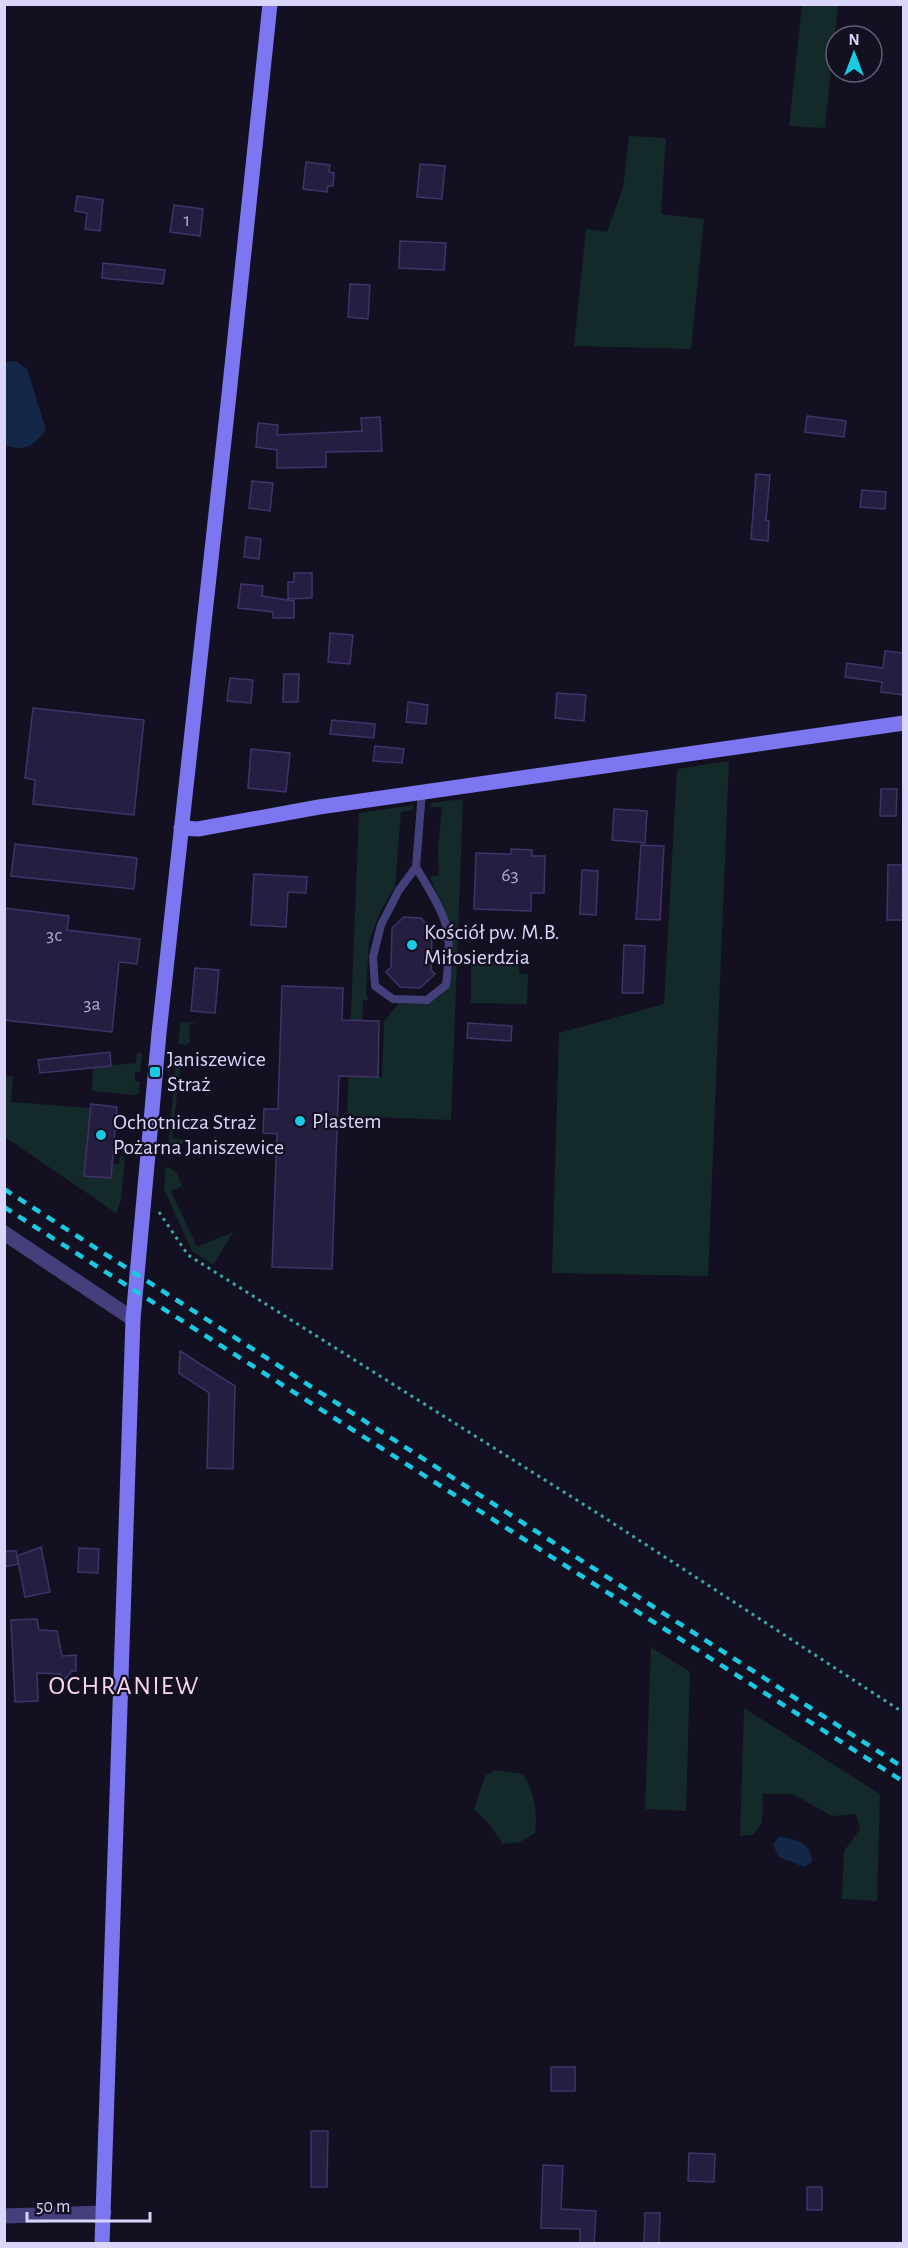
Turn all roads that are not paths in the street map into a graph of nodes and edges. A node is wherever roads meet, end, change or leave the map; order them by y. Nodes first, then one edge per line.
1 (270, 4) edge
2 (903, 723) edge
3 (422, 792) junction
4 (181, 828) junction
5 (416, 867) junction
6 (4, 1233) edge
7 (133, 1318) junction
8 (104, 2213) junction
9 (4, 2217) edge
10 (102, 2244) edge

1 - 4 street
2 - 3 street
3 - 4 street
3 - 5 lane
4 - 7 street
5 - 5 lane
6 - 7 street
7 - 8 street
8 - 9 street
8 - 10 street

